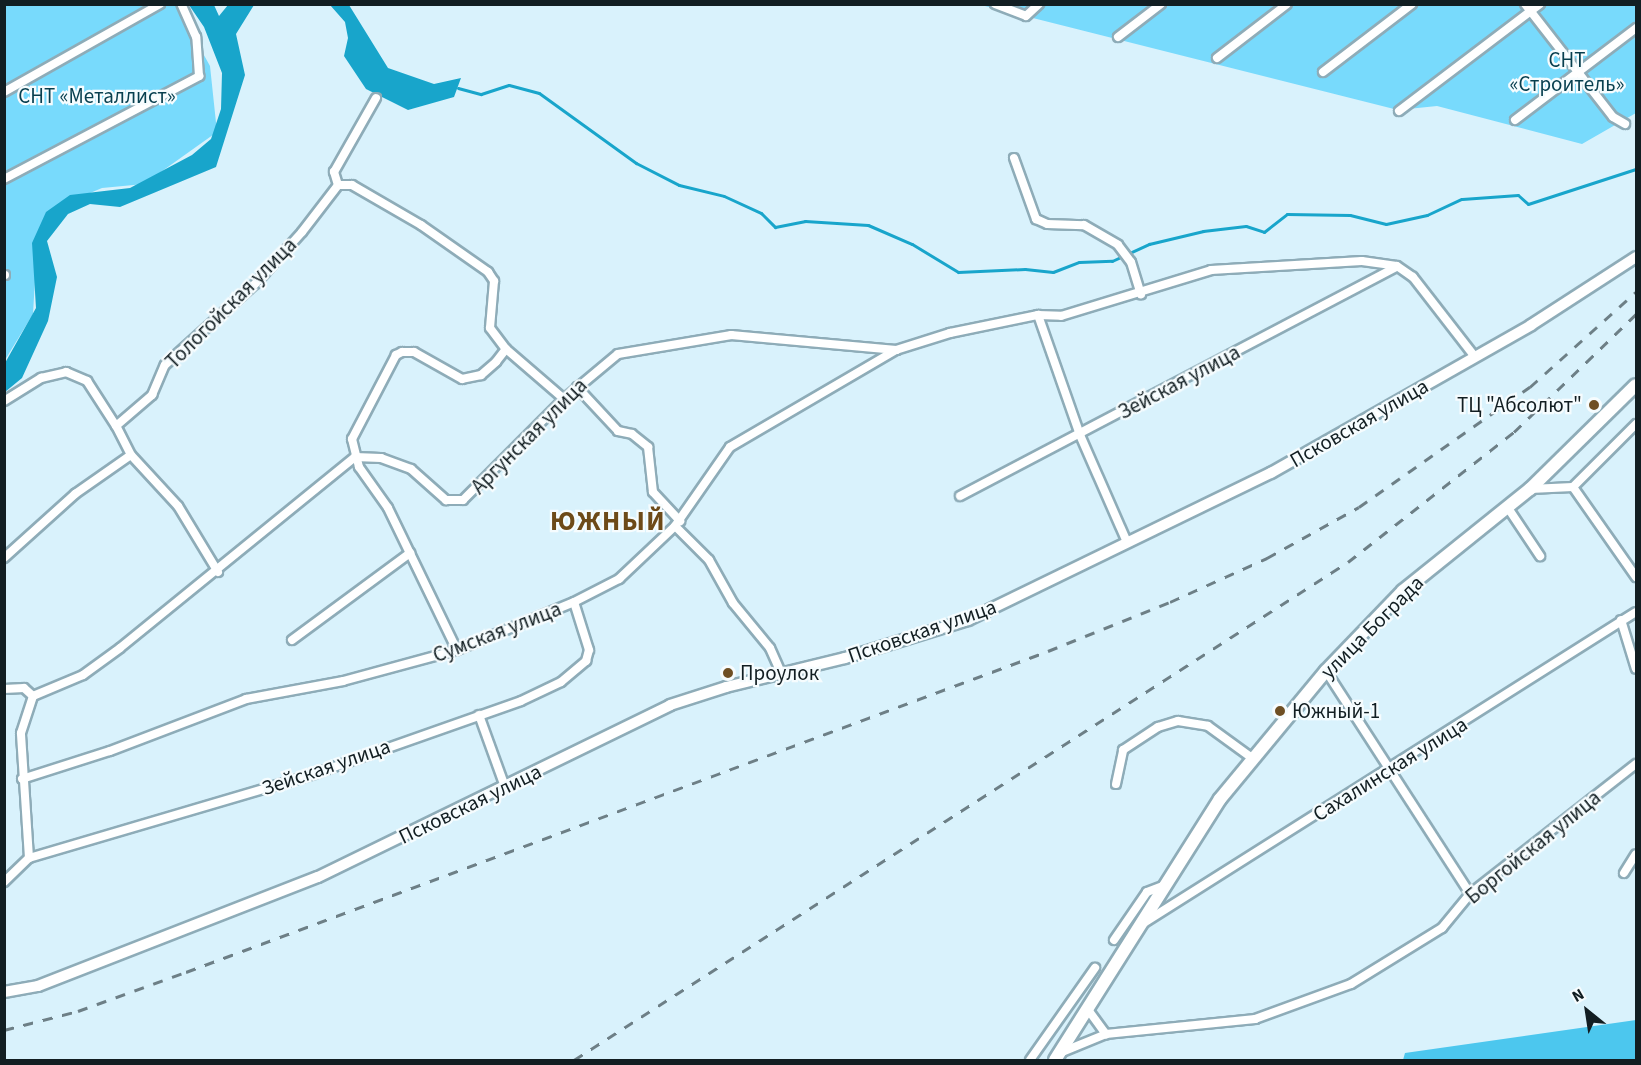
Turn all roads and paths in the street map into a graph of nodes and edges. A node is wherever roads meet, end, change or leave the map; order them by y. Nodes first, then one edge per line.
1 (160, 4) edge
2 (181, 4) edge
3 (995, 4) edge
4 (1039, 4) edge
5 (1161, 4) edge
6 (1287, 4) edge
7 (1412, 4) edge
8 (1540, 4) edge
9 (1528, 8) edge
10 (1636, 28) edge
11 (1118, 37) dead end
12 (1217, 58) dead end
13 (1323, 72) dead end
14 (1577, 74) junction
15 (4, 92) edge
16 (376, 98) dead end
17 (1399, 111) dead end
18 (1515, 120) dead end
19 (1625, 124) dead end
20 (1014, 158) dead end
21 (4, 179) edge
22 (338, 185) junction
23 (1636, 258) edge
24 (1397, 266) junction
25 (1141, 294) junction
26 (1038, 315) junction
27 (506, 349) junction
28 (896, 350) junction
29 (1475, 357) junction
30 (1636, 385) edge
31 (578, 387) junction
32 (564, 399) junction
33 (4, 401) edge
34 (1636, 424) edge
35 (116, 426) junction
36 (1080, 435) junction
37 (131, 455) junction
38 (355, 457) junction
39 (1573, 487) junction
40 (1530, 489) junction
41 (960, 496) dead end
42 (1508, 508) junction
43 (678, 523) junction
44 (1127, 542) junction
45 (410, 553) junction
46 (1540, 556) dead end
47 (4, 558) edge
48 (218, 572) junction
49 (1636, 577) edge
50 (574, 602) junction
51 (1636, 612) edge
52 (1621, 620) junction
53 (292, 640) dead end
54 (456, 650) junction
55 (1636, 669) edge
56 (1326, 671) junction
57 (781, 674) junction
58 (4, 689) edge
59 (33, 696) junction
60 (479, 715) junction
61 (1252, 758) junction
62 (1636, 764) edge
63 (1391, 770) junction
64 (22, 779) junction
65 (1116, 784) dead end
66 (505, 786) junction
67 (1636, 854) edge
68 (29, 858) junction
69 (1624, 873) dead end
70 (4, 882) edge
71 (1167, 884) junction
72 (1470, 894) junction
73 (1142, 924) junction
74 (1114, 940) dead end
75 (1095, 968) dead end
76 (4, 992) edge
77 (1089, 1011) junction
78 (1106, 1034) junction
79 (1058, 1056) edge
80 (1030, 1060) edge

1 - 15 street
2 - 21 street
3 - 4 street
5 - 11 street
6 - 12 street
7 - 13 street
8 - 9 street
9 - 14 street
9 - 17 street
10 - 14 street
14 - 18 street
14 - 19 street
16 - 22 street, Тологойская улица
20 - 25 street
22 - 27 street
22 - 35 street, Тологойская улица
23 - 29 street, Псковская улица
24 - 25 street
24 - 29 street
24 - 36 street, Зейская улица
25 - 26 street
26 - 28 street
26 - 36 street
27 - 32 street
27 - 38 street
28 - 31 street, Аргунская улица
28 - 43 street, Сумская улица
29 - 44 street, Псковская улица
30 - 40 main road, улица Бограда
31 - 32 street, Аргунская улица
31 - 43 street
32 - 38 street, Аргунская улица
33 - 35 street
34 - 39 street
35 - 37 street
36 - 41 street, Зейская улица
36 - 44 street
37 - 47 street
37 - 48 street
38 - 45 street
38 - 48 street
39 - 40 street
39 - 49 street
40 - 42 main road, улица Бограда
42 - 46 street
42 - 56 main road, улица Бограда
43 - 50 street, Сумская улица
43 - 57 street
44 - 57 street, Псковская улица
45 - 53 street
45 - 54 street
48 - 59 street
50 - 54 street, Сумская улица
50 - 60 street, Зейская улица
51 - 52 street, Сахалинская улица
52 - 55 street
52 - 63 street, Сахалинская улица
54 - 64 street, Сумская улица
56 - 61 main road, улица Бограда
56 - 63 street
57 - 66 street, Псковская улица
58 - 59 street
59 - 64 street
60 - 66 street
60 - 68 street, Зейская улица
61 - 65 street
61 - 71 main road, улица Бограда
62 - 72 street, Боргойская улица
63 - 72 street
63 - 73 street, Сахалинская улица
64 - 68 street
66 - 76 street, Псковская улица
67 - 69 street
68 - 70 street, Зейская улица
71 - 73 main road, улица Бограда
71 - 74 street
72 - 78 street, Боргойская улица
73 - 77 main road, улица Бограда
75 - 80 street
77 - 78 street
77 - 79 main road, улица Бограда
78 - 79 street, Боргойская улица

